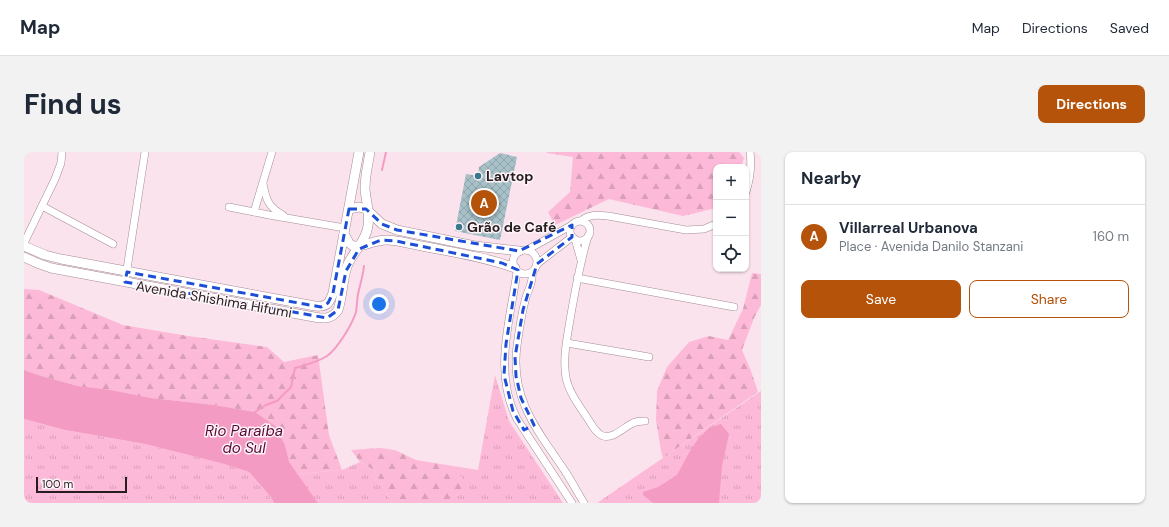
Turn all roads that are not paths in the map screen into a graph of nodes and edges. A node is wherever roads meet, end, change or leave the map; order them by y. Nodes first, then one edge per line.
1 (62, 152) edge
2 (145, 152) edge
3 (272, 152) edge
4 (359, 152) edge
5 (370, 152) edge
6 (750, 152) edge
7 (263, 182) junction
8 (749, 183) edge
9 (42, 206) junction
10 (229, 207) dead end
11 (368, 207) junction
12 (348, 209) junction
13 (254, 212) junction
14 (601, 215) junction
15 (286, 217) junction
16 (581, 221) junction
17 (572, 225) junction
18 (713, 225) edge
19 (588, 226) junction
20 (344, 231) junction
21 (588, 236) junction
22 (574, 238) junction
23 (24, 244) edge
24 (113, 244) dead end
25 (359, 247) junction
26 (523, 251) junction
27 (24, 257) edge
28 (581, 260) junction
29 (537, 264) junction
30 (516, 270) junction
31 (126, 272) junction
32 (532, 272) junction
33 (578, 278) junction
34 (125, 282) junction
35 (734, 307) dead end
36 (566, 343) junction
37 (649, 357) dead end
38 (645, 421) dead end
39 (534, 425) junction
40 (524, 430) junction
41 (572, 503) edge
42 (584, 503) edge

1 - 9 street
2 - 31 street
3 - 7 street
4 - 12 street
5 - 11 street, Avenida Shishima Hifumi
6 - 8 street
7 - 13 street
7 - 15 street
9 - 23 street
9 - 24 street
10 - 13 street
11 - 12 street
11 - 25 street, Avenida Shishima Hifumi
11 - 26 street
12 - 20 street
13 - 15 street
14 - 16 street
14 - 18 street
14 - 19 street
15 - 20 street
16 - 17 street
16 - 19 street
17 - 22 street
17 - 26 street
19 - 21 street
20 - 25 street
20 - 31 street, Avenida Shishima Hifumi
21 - 22 street
21 - 28 street
22 - 28 street
22 - 29 street
23 - 31 street, Avenida Shishima Hifumi
25 - 30 street
25 - 34 street, Avenida Shishima Hifumi
26 - 29 street
26 - 30 street
27 - 34 street, Avenida Shishima Hifumi
28 - 33 street
29 - 32 street
30 - 32 street
30 - 40 street
31 - 34 street
32 - 39 street
33 - 35 street
33 - 36 street
36 - 37 street
36 - 38 street
39 - 40 street
39 - 42 street
40 - 41 street

